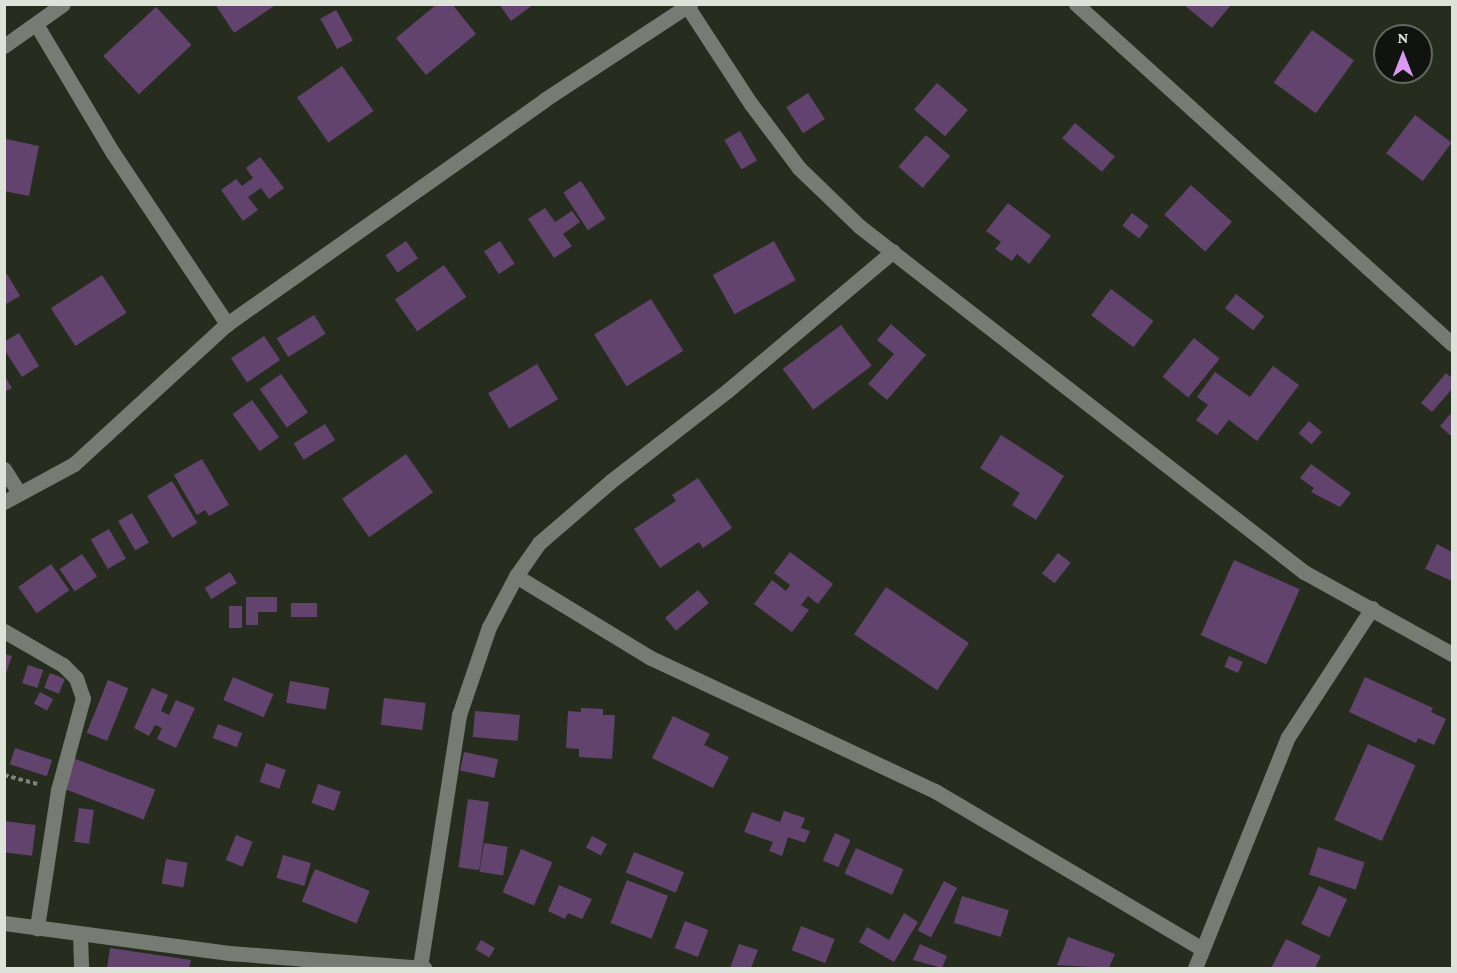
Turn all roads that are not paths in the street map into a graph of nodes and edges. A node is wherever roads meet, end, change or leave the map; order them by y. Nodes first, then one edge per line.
1 (63, 4) edge
2 (1076, 4) edge
3 (688, 5) edge
4 (36, 24) junction
5 (4, 46) edge
6 (893, 251) junction
7 (227, 324) junction
8 (1452, 344) edge
9 (4, 469) edge
10 (19, 493) junction
11 (4, 502) edge
12 (516, 576) junction
13 (1372, 608) junction
14 (4, 631) edge
15 (1452, 654) edge
16 (4, 923) edge
17 (37, 928) junction
18 (80, 936) junction
19 (1202, 950) junction
20 (422, 968) edge
21 (81, 969) edge
22 (1195, 969) edge

1 - 4 street
2 - 8 street
3 - 6 street
3 - 7 street
4 - 5 street
4 - 7 street
6 - 12 street
6 - 13 street
7 - 10 street
9 - 10 street
10 - 11 street
12 - 19 street
12 - 20 street
13 - 15 street
13 - 19 street
14 - 17 street
16 - 17 street
17 - 18 street
18 - 20 street
18 - 21 street
19 - 22 street

